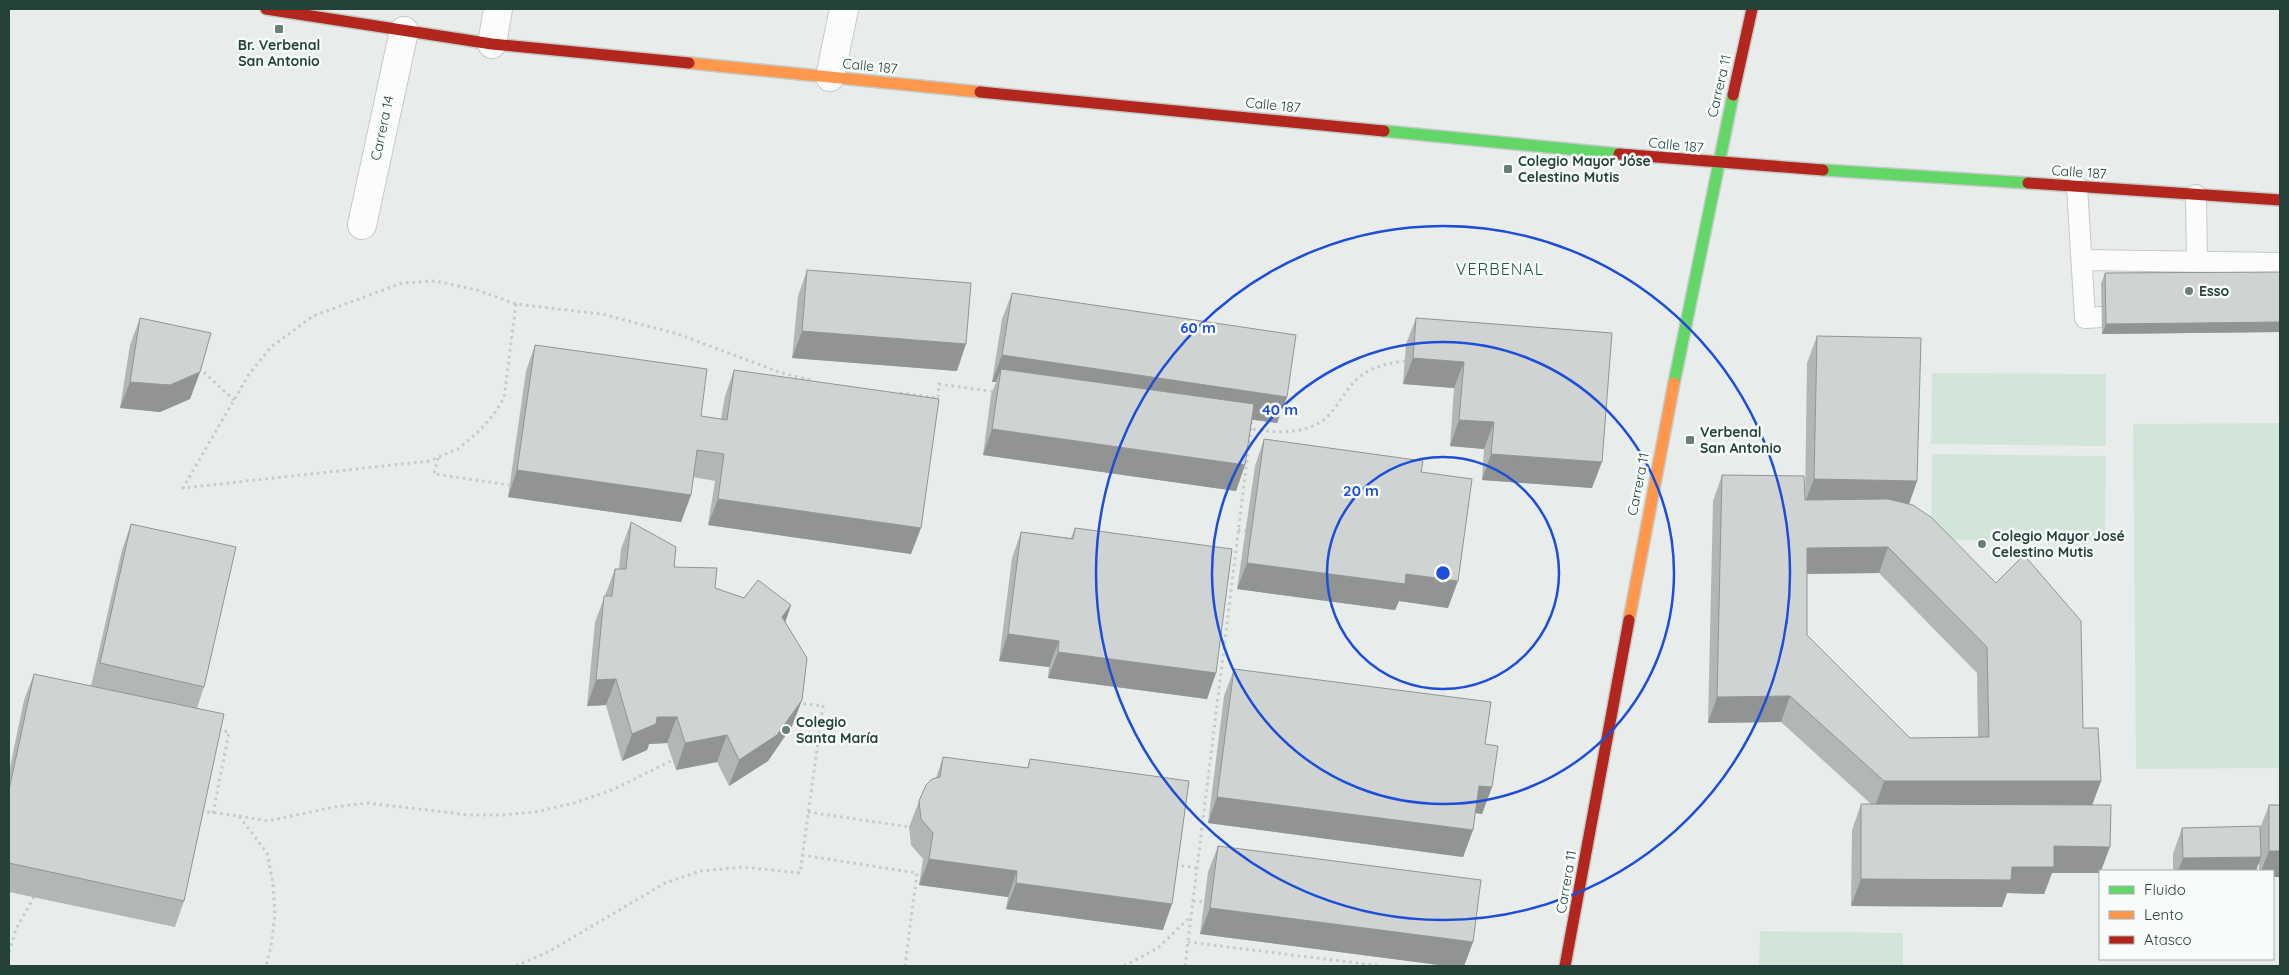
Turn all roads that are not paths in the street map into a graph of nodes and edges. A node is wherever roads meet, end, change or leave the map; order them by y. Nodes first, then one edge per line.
1 (266, 9) edge
2 (498, 9) edge
3 (844, 9) edge
4 (1752, 9) edge
5 (404, 31) junction
6 (492, 44) junction
7 (830, 77) junction
8 (1717, 164) junction
9 (2077, 187) junction
10 (2196, 195) junction
11 (2280, 200) edge
12 (362, 225) dead end
13 (2082, 260) junction
14 (2197, 262) junction
15 (2280, 263) edge
16 (2102, 317) dead end
17 (1565, 966) edge

1 - 5 street, Calle 187
2 - 6 street
3 - 7 street
4 - 8 street, Carrera 11
5 - 6 street, Calle 187
5 - 12 street, Carrera 14
6 - 7 street, Calle 187
7 - 8 street, Calle 187
8 - 9 street, Calle 187
8 - 17 street, Carrera 11
9 - 10 street, Calle 187
9 - 13 lane
10 - 11 street, Calle 187
10 - 14 lane
13 - 14 lane
13 - 16 lane
14 - 15 lane

